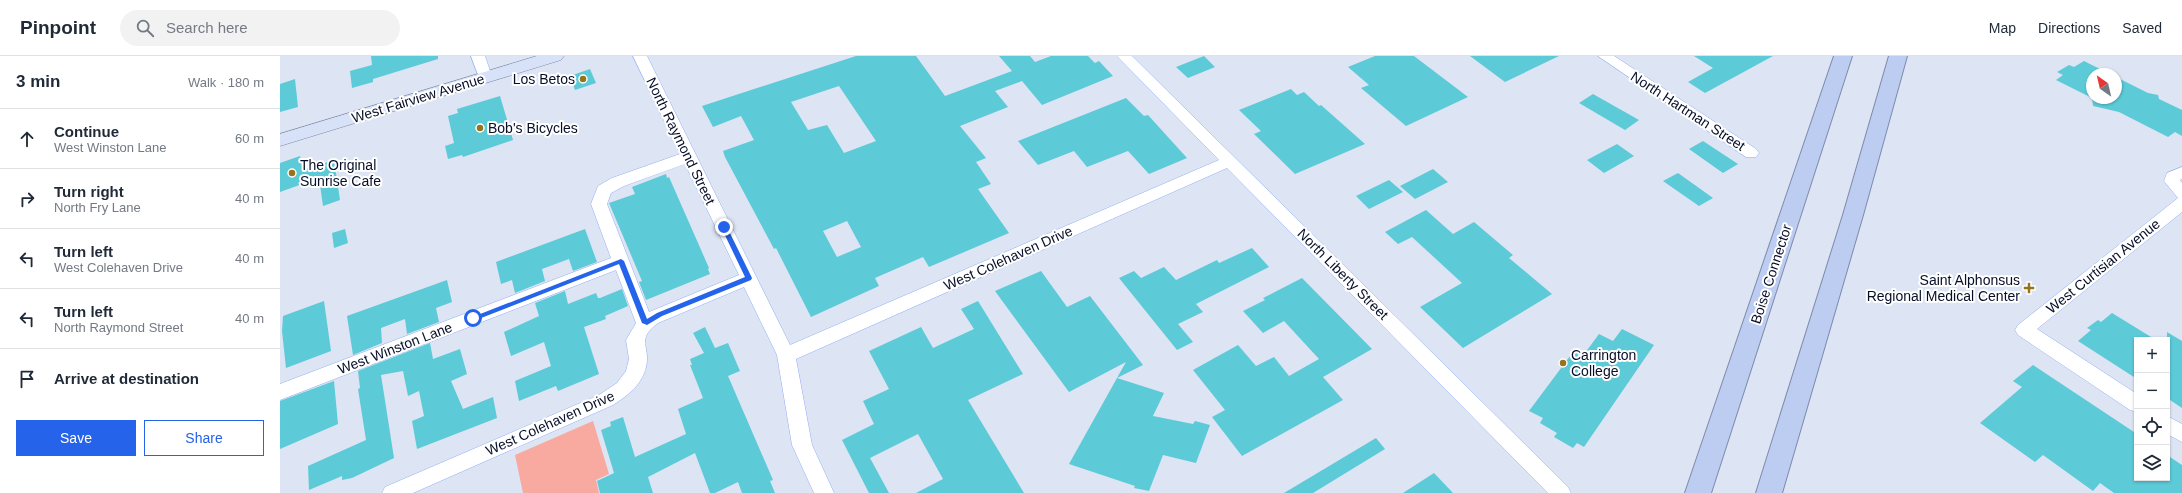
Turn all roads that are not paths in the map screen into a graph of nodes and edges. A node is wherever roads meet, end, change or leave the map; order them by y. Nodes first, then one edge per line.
1 (478, 56) edge
2 (555, 56) edge
3 (640, 56) edge
4 (1124, 56) edge
5 (1605, 56) edge
6 (1843, 56) edge
7 (1898, 56) edge
8 (1913, 56) edge
9 (484, 78) junction
10 (1883, 111) junction
11 (280, 140) edge
12 (1751, 152) dead end
13 (689, 157) junction
14 (1230, 161) junction
15 (2182, 172) edge
16 (2182, 194) edge
17 (2182, 203) edge
18 (621, 261) junction
19 (749, 278) junction
20 (645, 323) junction
21 (786, 355) junction
22 (280, 392) edge
23 (2134, 402) edge
24 (2170, 426) edge
25 (2182, 434) edge
26 (392, 493) edge
27 (824, 493) edge
28 (1561, 493) edge
29 (1698, 493) edge
30 (1769, 493) edge

1 - 9 street
2 - 9 main road, West Fairview Avenue
3 - 13 street, North Raymond Street
4 - 14 street, North Liberty Street
5 - 12 street, North Hartman Street
6 - 29 highway, Boise Connector
7 - 10 highway
8 - 10 highway
9 - 11 main road, West Fairview Avenue
10 - 30 highway
13 - 18 street
13 - 19 street, North Raymond Street
14 - 21 street, West Colehaven Drive
14 - 28 street, North Liberty Street
15 - 16 street
17 - 23 street, West Curtisian Avenue
18 - 20 street
18 - 22 street, West Winston Lane
19 - 20 street, West Colehaven Drive
19 - 21 street, North Raymond Street
20 - 26 street, West Colehaven Drive
21 - 27 street, North Raymond Street
24 - 25 street

